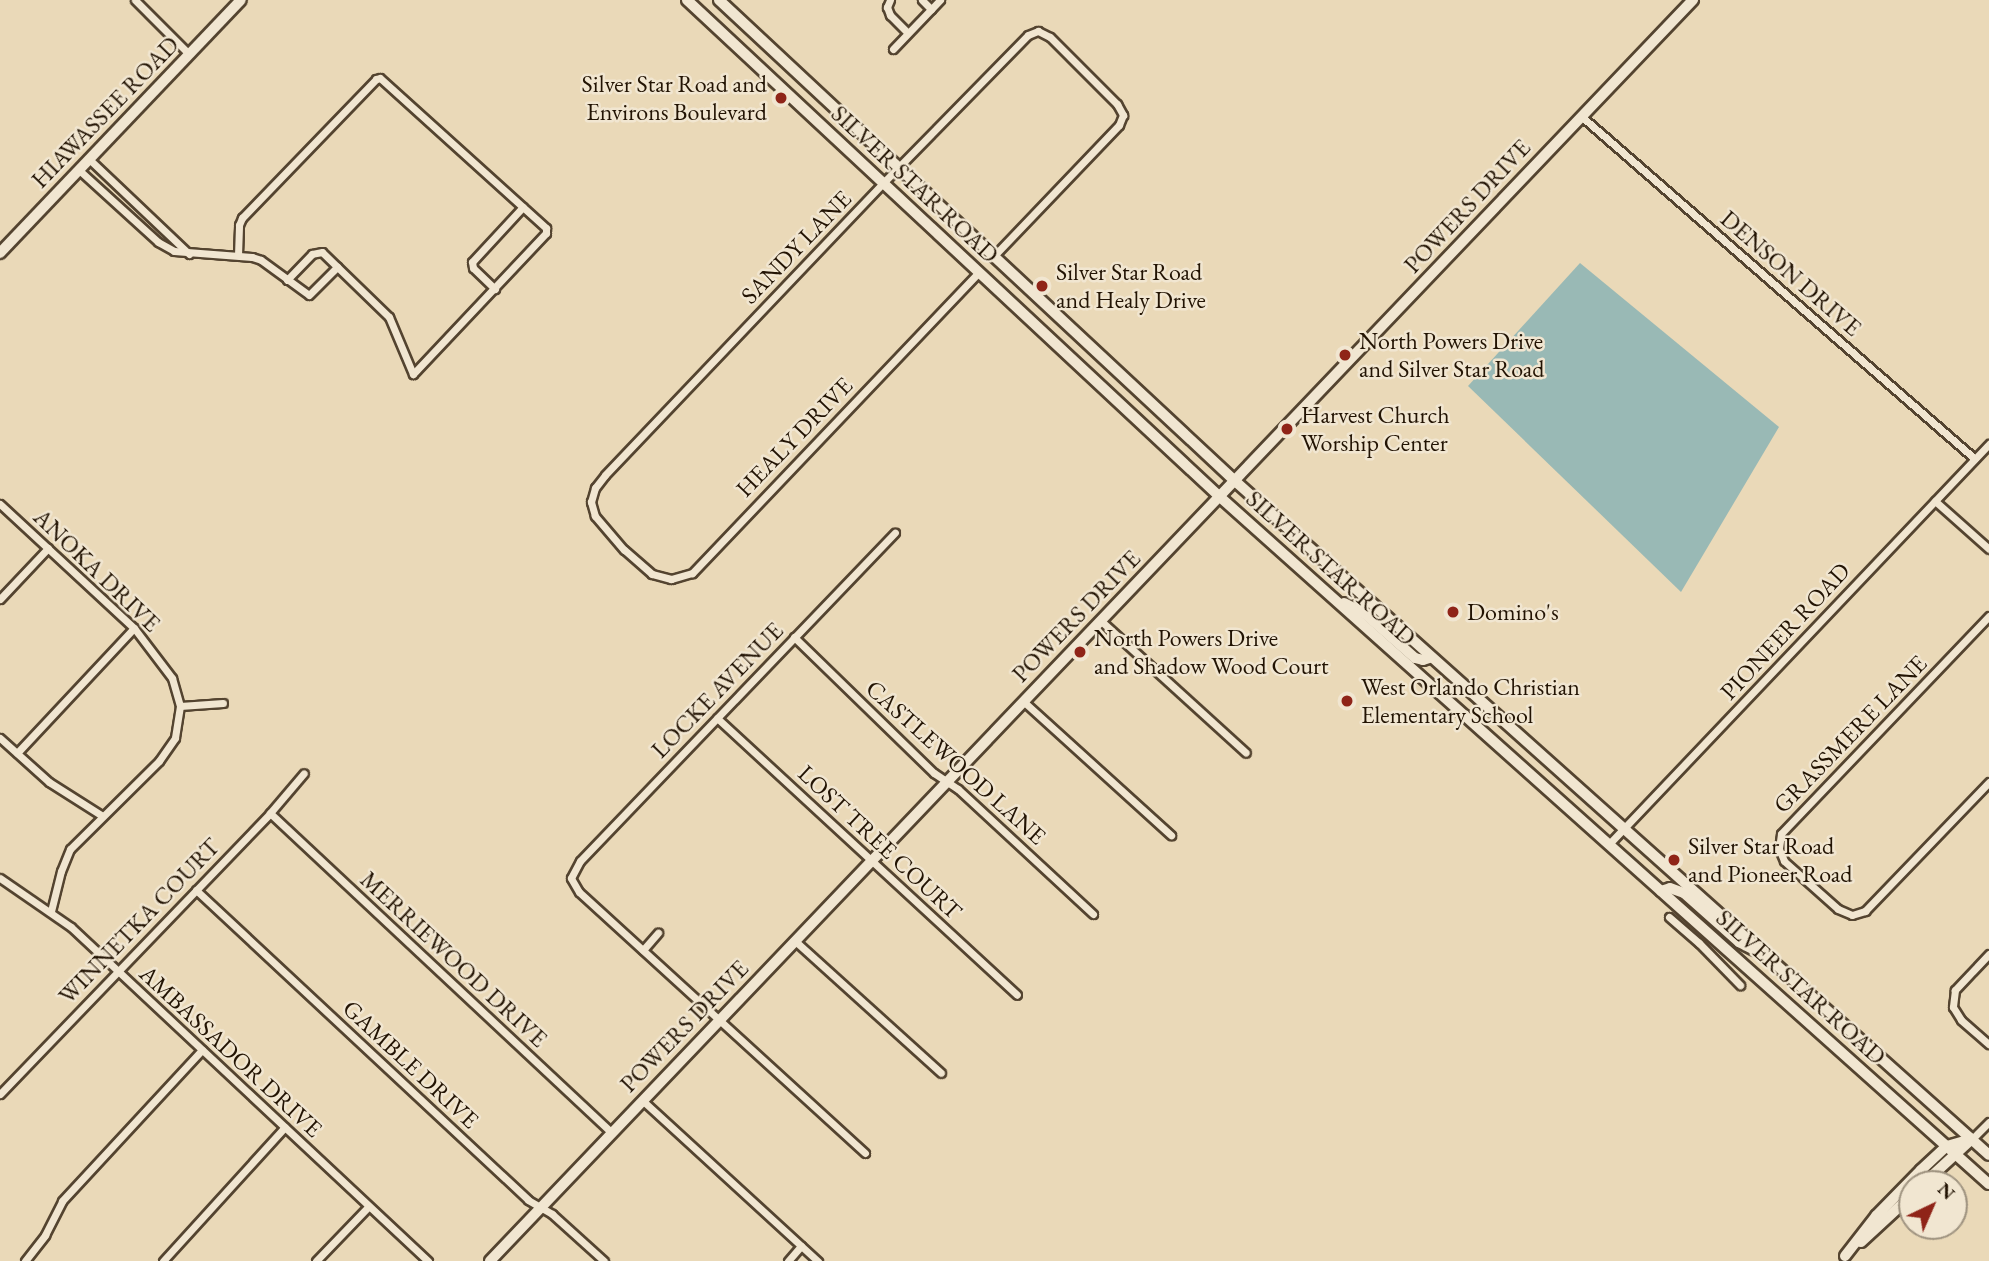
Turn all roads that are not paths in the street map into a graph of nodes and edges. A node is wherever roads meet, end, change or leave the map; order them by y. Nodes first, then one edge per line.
1 (135, 0) edge
2 (241, 0) edge
3 (687, 0) edge
4 (719, 0) edge
5 (890, 0) edge
6 (922, 0) edge
7 (940, 0) edge
8 (1693, 0) edge
9 (931, 9) junction
10 (908, 33) junction
11 (893, 49) dead end
12 (190, 54) junction
13 (1581, 116) junction
14 (89, 159) junction
15 (899, 167) junction
16 (79, 170) junction
17 (883, 183) junction
18 (523, 207) junction
19 (0, 253) edge
20 (190, 254) junction
21 (238, 255) junction
22 (994, 256) junction
23 (337, 267) junction
24 (979, 272) junction
25 (287, 281) junction
26 (495, 289) junction
27 (1989, 444) edge
28 (1975, 459) junction
29 (1235, 481) junction
30 (1220, 497) junction
31 (1935, 500) junction
32 (0, 504) edge
33 (895, 532) dead end
34 (48, 548) junction
35 (1989, 549) edge
36 (624, 550) joint
37 (0, 599) edge
38 (1334, 599) junction
39 (1989, 616) edge
40 (1100, 620) junction
41 (134, 628) junction
42 (794, 638) junction
43 (1432, 657) junction
44 (1023, 701) junction
45 (223, 703) dead end
46 (180, 706) junction
47 (717, 718) junction
48 (0, 738) edge
49 (17, 753) junction
50 (1246, 753) dead end
51 (304, 773) dead end
52 (946, 781) junction
53 (1989, 782) edge
54 (270, 813) junction
55 (101, 815) junction
56 (1623, 829) junction
57 (1171, 835) dead end
58 (1609, 844) junction
59 (871, 860) junction
60 (0, 878) edge
61 (195, 890) junction
62 (1661, 891) junction
63 (51, 911) junction
64 (1093, 914) dead end
65 (1669, 917) dead end
66 (658, 933) dead end
67 (794, 940) junction
68 (643, 950) junction
69 (1989, 954) edge
70 (1768, 957) junction
71 (118, 972) junction
72 (1740, 985) dead end
73 (1017, 995) dead end
74 (719, 1020) junction
75 (1989, 1044) edge
76 (202, 1050) junction
77 (941, 1073) dead end
78 (0, 1094) edge
79 (642, 1100) junction
80 (1989, 1122) edge
81 (285, 1127) junction
82 (612, 1133) junction
83 (1972, 1139) junction
84 (1947, 1146) junction
85 (865, 1153) dead end
86 (1956, 1154) junction
87 (1989, 1155) edge
88 (1938, 1170) edge
89 (1989, 1184) edge
90 (369, 1206) junction
91 (540, 1208) junction
92 (1898, 1208) edge
93 (801, 1246) junction
94 (1842, 1258) edge
95 (25, 1261) edge
96 (163, 1261) edge
97 (316, 1261) edge
98 (428, 1261) edge
99 (490, 1261) edge
100 (604, 1261) edge
101 (788, 1261) edge
102 (818, 1261) edge

1 - 12 street
2 - 12 main road, HIAWASSEE ROAD
3 - 17 main road, SILVER STAR ROAD
4 - 15 main road, SILVER STAR ROAD
5 - 10 street
6 - 9 street
7 - 9 street
8 - 13 main road, POWERS DRIVE
9 - 10 street
10 - 11 street
12 - 14 main road, HIAWASSEE ROAD
13 - 28 street, DENSON DRIVE
13 - 29 main road, POWERS DRIVE
14 - 16 main road, HIAWASSEE ROAD
14 - 20 street
15 - 17 street, SANDY LANE
15 - 22 main road, SILVER STAR ROAD
15 - 22 street, SANDY LANE
16 - 19 main road, HIAWASSEE ROAD
16 - 20 street
17 - 24 main road, SILVER STAR ROAD
17 - 36 street, SANDY LANE
18 - 21 street
18 - 26 street
18 - 26 street
20 - 21 street
21 - 25 street
22 - 29 main road, SILVER STAR ROAD
23 - 25 street
23 - 25 street
23 - 26 street
24 - 30 main road, SILVER STAR ROAD
24 - 36 street, HEALY DRIVE
27 - 28 street, PIONEER ROAD
28 - 31 street, PIONEER ROAD
29 - 30 main road, POWERS DRIVE
29 - 43 main road, SILVER STAR ROAD
30 - 38 main road, SILVER STAR ROAD
30 - 40 main road, POWERS DRIVE
31 - 35 street
31 - 56 street, PIONEER ROAD
32 - 34 street, ANOKA DRIVE
33 - 42 street, LOCKE AVENUE
34 - 37 street
34 - 41 street, ANOKA DRIVE
38 - 43 main road
38 - 58 main road, SILVER STAR ROAD
39 - 53 street, GRASSMERE LANE
40 - 44 main road, POWERS DRIVE
40 - 50 street
41 - 46 street, ANOKA DRIVE
41 - 49 street
42 - 47 street, LOCKE AVENUE
42 - 52 street, CASTLEWOOD LANE
43 - 56 main road, SILVER STAR ROAD
44 - 52 main road, POWERS DRIVE
44 - 57 street
45 - 46 street
46 - 55 street
47 - 59 street, LOST TREE COURT
47 - 68 street, LOCKE AVENUE
48 - 49 street
49 - 55 street
51 - 54 street, WINNETKA COURT
52 - 59 main road, POWERS DRIVE
52 - 64 street, CASTLEWOOD LANE
54 - 61 street, WINNETKA COURT
54 - 82 street, MERRIEWOOD DRIVE
55 - 63 street
56 - 58 street, PIONEER ROAD
56 - 70 main road, SILVER STAR ROAD
58 - 62 main road, SILVER STAR ROAD
59 - 67 main road, POWERS DRIVE
59 - 73 street, LOST TREE COURT
60 - 63 street, AMBASSADOR DRIVE
61 - 71 street, WINNETKA COURT
61 - 91 street, GAMBLE DRIVE
62 - 70 main road
62 - 84 main road, SILVER STAR ROAD
63 - 71 street, AMBASSADOR DRIVE
65 - 72 street
66 - 68 street
67 - 74 main road, POWERS DRIVE
67 - 77 street
68 - 74 street
69 - 75 street
70 - 83 main road, SILVER STAR ROAD
71 - 76 street, AMBASSADOR DRIVE
71 - 78 street, WINNETKA COURT
74 - 79 main road, POWERS DRIVE
74 - 85 street
76 - 81 street, AMBASSADOR DRIVE
76 - 95 street
79 - 82 main road, POWERS DRIVE
79 - 93 street
80 - 83 street
81 - 90 street, AMBASSADOR DRIVE
81 - 96 street
82 - 91 main road, POWERS DRIVE
83 - 84 main road
83 - 86 main road
83 - 87 main road, SILVER STAR ROAD
84 - 86 main road, SILVER STAR ROAD
84 - 94 main road
86 - 88 main road
86 - 89 main road, SILVER STAR ROAD
90 - 97 street
90 - 98 street, AMBASSADOR DRIVE
91 - 99 main road, POWERS DRIVE
91 - 100 street, GAMBLE DRIVE
92 - 94 main road
93 - 101 street
93 - 102 street

